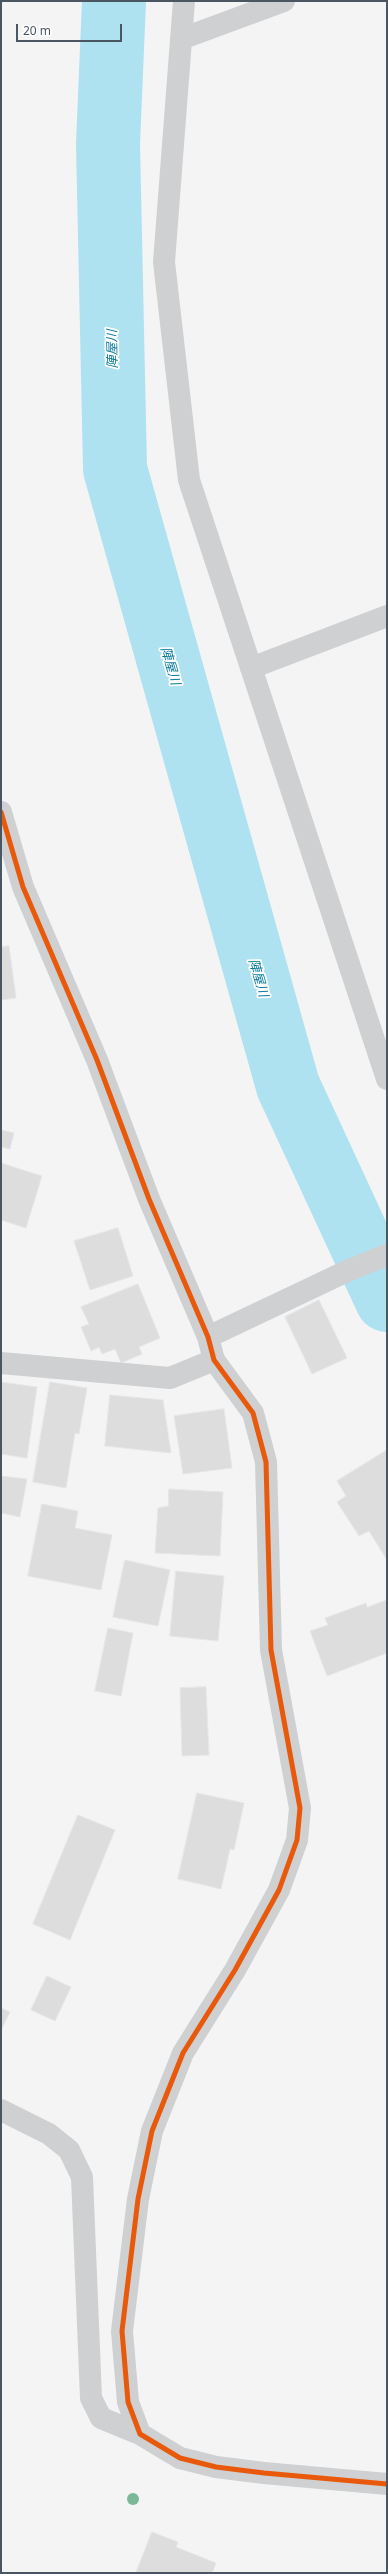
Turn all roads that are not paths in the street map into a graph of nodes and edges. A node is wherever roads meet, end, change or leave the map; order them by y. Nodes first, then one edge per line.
1 (184, 1) edge
2 (284, 1) edge
3 (181, 39) junction
4 (387, 616) edge
5 (251, 668) junction
6 (1, 812) edge
7 (387, 1079) edge
8 (387, 1255) edge
9 (208, 1337) junction
10 (214, 1360) junction
11 (1, 1363) edge
12 (1, 2110) edge
13 (140, 2434) junction
14 (387, 2484) edge

1 - 3 street
2 - 3 street
3 - 5 street
4 - 5 street
5 - 7 street
6 - 9 street
8 - 9 street
9 - 10 street
10 - 11 street
10 - 13 street
12 - 13 street
13 - 14 street

